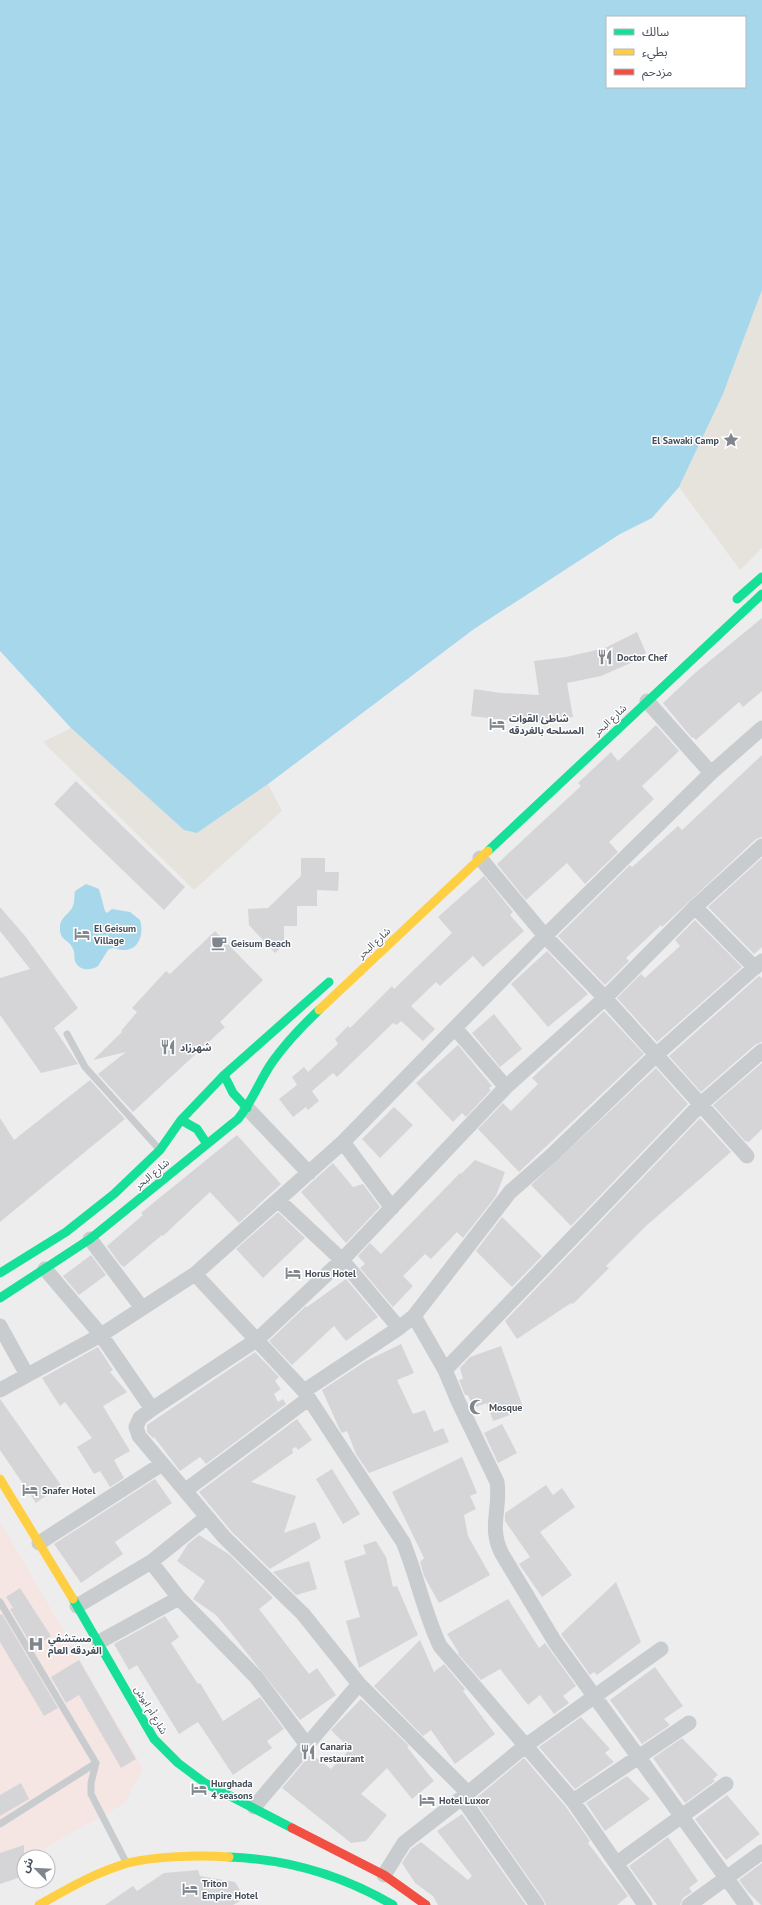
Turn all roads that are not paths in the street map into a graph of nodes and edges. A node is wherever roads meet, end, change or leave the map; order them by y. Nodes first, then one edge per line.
1 (762, 577) edge
2 (762, 594) edge
3 (728, 608) dead end
4 (647, 701) junction
5 (762, 728) edge
6 (711, 773) junction
7 (762, 846) edge
8 (480, 858) junction
9 (695, 907) junction
10 (545, 936) junction
11 (759, 964) edge
12 (336, 975) dead end
13 (605, 998) junction
14 (455, 1028) junction
15 (67, 1034) dead end
16 (762, 1051) edge
17 (656, 1055) junction
18 (224, 1075) junction
19 (506, 1087) junction
20 (701, 1104) junction
21 (247, 1108) junction
22 (181, 1120) junction
23 (343, 1142) junction
24 (207, 1144) junction
25 (160, 1150) junction
26 (748, 1156) dead end
27 (309, 1173) junction
28 (279, 1201) junction
29 (392, 1208) junction
30 (90, 1239) junction
31 (342, 1260) junction
32 (45, 1270) junction
33 (0, 1273) edge
34 (195, 1274) junction
35 (0, 1298) edge
36 (142, 1308) junction
37 (414, 1316) junction
38 (0, 1326) edge
39 (399, 1328) junction
40 (101, 1335) junction
41 (258, 1339) junction
42 (446, 1370) junction
43 (27, 1375) junction
44 (0, 1390) edge
45 (306, 1395) junction
46 (152, 1409) junction
47 (162, 1464) junction
48 (0, 1479) edge
49 (186, 1490) junction
50 (207, 1517) junction
51 (39, 1543) junction
52 (151, 1562) junction
53 (179, 1598) junction
54 (0, 1602) edge
55 (77, 1606) junction
56 (99, 1642) junction
57 (661, 1649) dead end
58 (359, 1684) junction
59 (596, 1697) junction
60 (689, 1723) dead end
61 (307, 1745) junction
62 (525, 1746) junction
63 (638, 1757) junction
64 (96, 1763) junction
65 (726, 1784) dead end
66 (465, 1796) junction
67 (573, 1801) junction
68 (254, 1807) junction
69 (681, 1816) junction
70 (0, 1824) edge
71 (762, 1852) edge
72 (617, 1862) junction
73 (127, 1864) junction
74 (384, 1875) junction
75 (726, 1878) junction
76 (39, 1905) edge
77 (393, 1905) edge
78 (426, 1905) edge
79 (537, 1905) edge
80 (645, 1905) edge
81 (689, 1905) edge
82 (746, 1905) edge

1 - 3 main road
2 - 4 main road, شارع البحر
4 - 6 street
4 - 8 main road, شارع البحر
5 - 6 street
6 - 10 street
7 - 9 street
8 - 10 street
8 - 21 main road, شارع البحر
9 - 11 street
9 - 13 street
10 - 13 street
10 - 14 street
11 - 17 street
12 - 18 main road, شارع البحر
13 - 17 street
13 - 19 street
14 - 19 street
14 - 23 street
15 - 25 lane
16 - 20 street
17 - 20 street
17 - 37 street
18 - 21 main road
18 - 22 main road, شارع البحر
19 - 29 street
20 - 26 street
20 - 42 street
21 - 24 main road, شارع البحر
21 - 27 street
22 - 24 main road
22 - 25 main road, شارع البحر
23 - 27 street
23 - 29 street
24 - 30 main road, شارع البحر
25 - 33 main road, شارع البحر
27 - 28 street
28 - 31 street
28 - 34 street
29 - 31 street
30 - 32 main road, شارع البحر
30 - 36 street
31 - 39 street
31 - 41 street
32 - 35 main road, شارع البحر
32 - 40 street
34 - 36 street
34 - 41 street
36 - 40 street
37 - 39 street
37 - 42 street
38 - 43 street
39 - 45 street
40 - 43 street
40 - 46 street
41 - 45 street
41 - 46 street
42 - 59 street
43 - 44 street
45 - 49 street
45 - 62 street
46 - 47 street
47 - 49 street
47 - 51 street
48 - 51 main road, شارع أم ابوش
49 - 50 street
50 - 52 street
50 - 58 street
51 - 55 main road, شارع أم ابوش
52 - 53 street
52 - 55 street
53 - 56 street
53 - 61 street
54 - 64 lane
55 - 56 main road, شارع أم ابوش
56 - 68 main road, شارع أم ابوش
57 - 59 street
58 - 61 street
58 - 66 street
59 - 62 street
59 - 63 street
60 - 63 street
61 - 68 street
62 - 66 street
62 - 67 street
63 - 67 street
63 - 69 street
64 - 70 lane
64 - 73 lane
65 - 69 street
66 - 74 street
66 - 79 street
67 - 72 street
68 - 74 main road, شارع أم ابوش
69 - 72 street
69 - 75 street
71 - 75 street
72 - 80 street
73 - 76 main road
73 - 77 main road
74 - 78 main road, شارع أم ابوش
75 - 81 street
75 - 82 street

